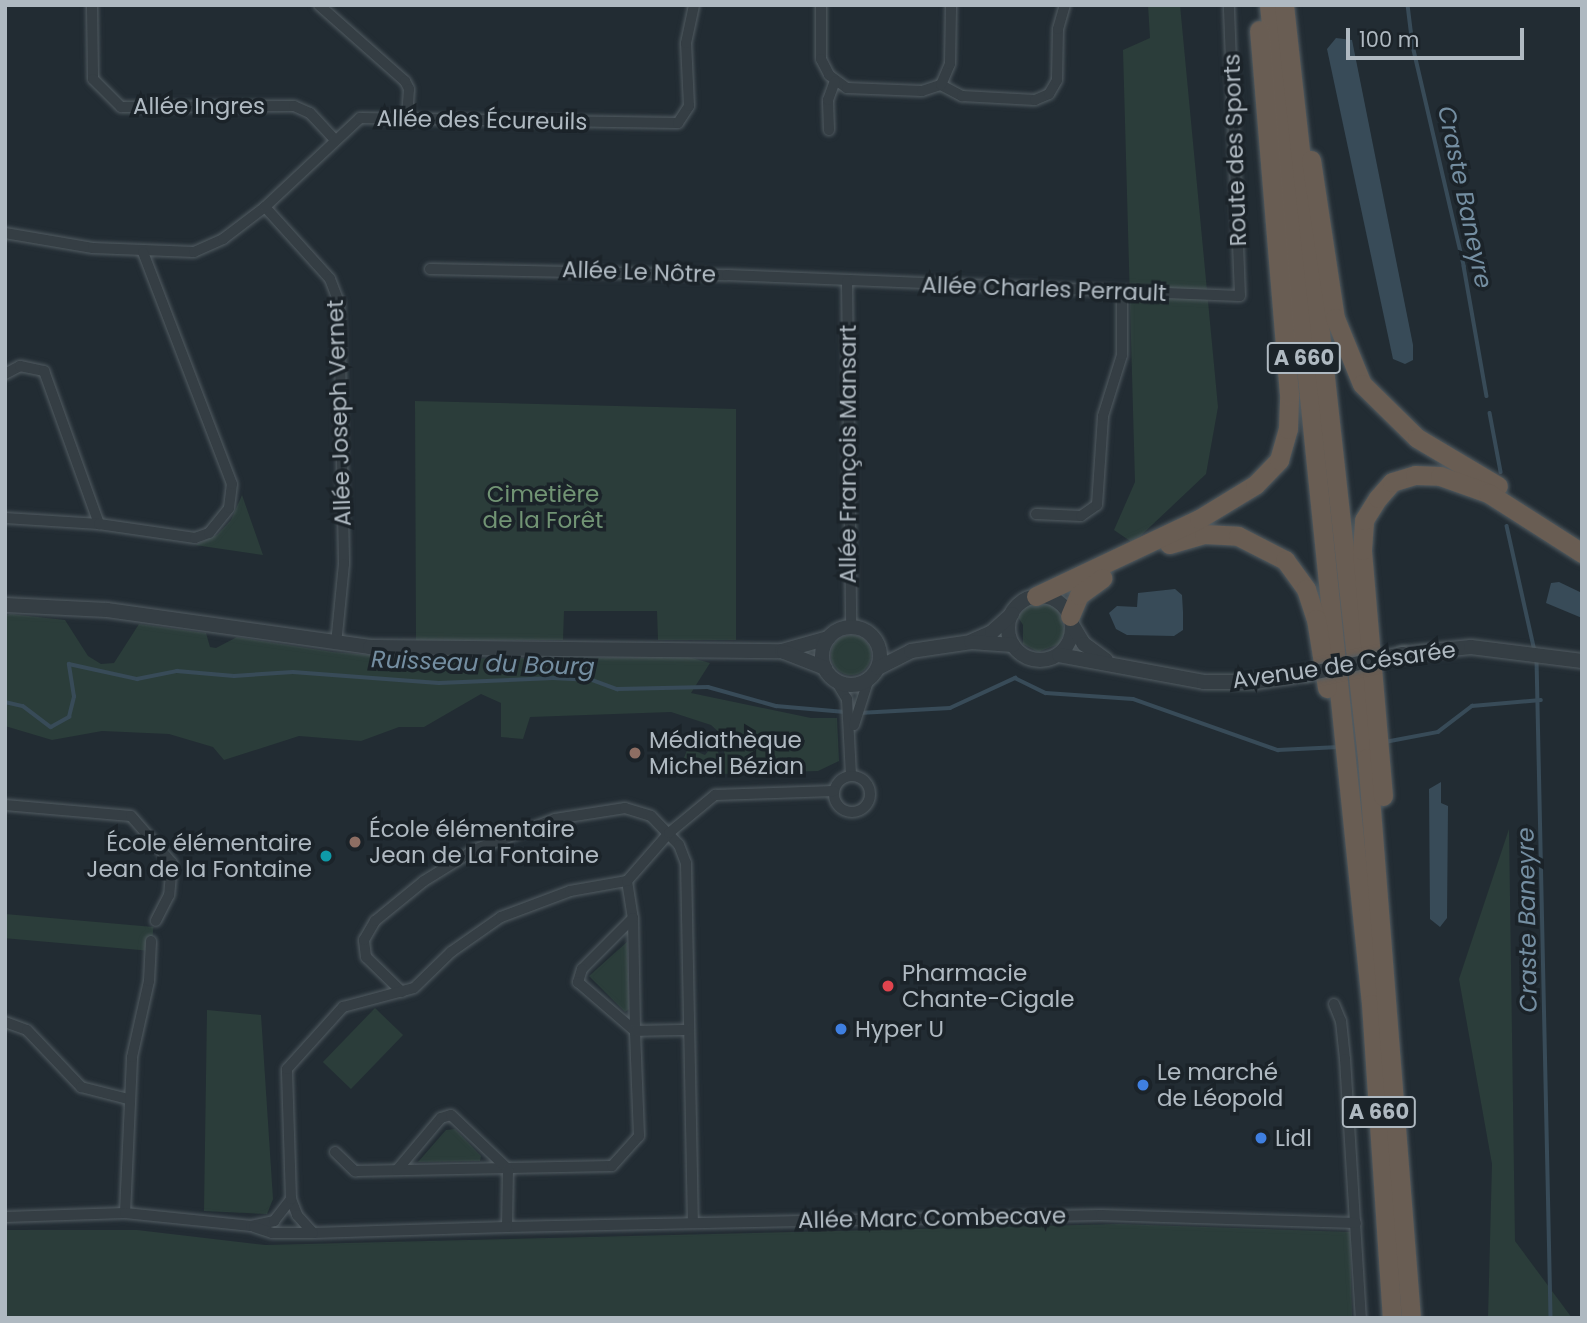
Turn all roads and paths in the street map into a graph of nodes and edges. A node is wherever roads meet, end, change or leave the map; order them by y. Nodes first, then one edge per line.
1 (92, 5) edge
2 (319, 5) edge
3 (694, 5) edge
4 (821, 5) edge
5 (951, 5) edge
6 (1065, 5) edge
7 (1229, 5) edge
8 (1257, 5) edge
9 (1269, 5) edge
10 (1284, 5) edge
11 (1293, 5) edge
12 (835, 81) junction
13 (941, 85) junction
14 (407, 117) junction
15 (829, 130) dead end
16 (335, 140) junction
17 (265, 207) junction
18 (5, 233) edge
19 (143, 252) junction
20 (430, 269) dead end
21 (847, 281) junction
22 (1122, 293) junction
23 (1240, 296) joint
24 (5, 374) edge
25 (1502, 495) junction
26 (1036, 514) dead end
27 (5, 519) edge
28 (99, 524) junction
29 (1582, 539) edge
30 (1582, 553) edge
31 (1036, 596) junction
32 (5, 605) edge
33 (1012, 614) junction
34 (1071, 621) junction
35 (851, 627) junction
36 (828, 638) junction
37 (877, 642) junction
38 (971, 642) junction
39 (336, 644) junction
40 (1013, 645) junction
41 (782, 651) junction
42 (911, 651) junction
43 (1059, 655) junction
44 (1580, 660) edge
45 (1113, 664) junction
46 (825, 668) junction
47 (878, 668) junction
48 (836, 681) junction
49 (868, 681) junction
50 (1370, 710) junction
51 (1338, 726) junction
52 (852, 731) junction
53 (1358, 759) junction
54 (851, 776) junction
55 (834, 791) junction
56 (5, 805) edge
57 (669, 833) junction
58 (627, 881) junction
59 (633, 918) junction
60 (156, 921) dead end
61 (151, 941) dead end
62 (402, 992) junction
63 (1334, 1004) dead end
64 (5, 1022) edge
65 (690, 1030) junction
66 (635, 1031) junction
67 (128, 1099) junction
68 (335, 1152) dead end
69 (508, 1169) junction
70 (397, 1170) junction
71 (291, 1199) junction
72 (125, 1213) junction
73 (5, 1217) edge
74 (693, 1223) junction
75 (1356, 1223) junction
76 (251, 1226) junction
77 (508, 1227) junction
78 (313, 1233) junction
79 (1361, 1318) edge
80 (1392, 1318) edge
81 (1411, 1318) edge

1 - 16 street, Allée Ingres
2 - 14 street
3 - 14 street, Allée des Écureuils
4 - 12 street
5 - 13 street
6 - 13 street
7 - 23 street, Route des Sports
8 - 31 highway
9 - 51 highway, A 660
10 - 50 highway, A 660
11 - 25 highway
12 - 13 street
12 - 15 street
14 - 16 street, Allée des Écureuils
16 - 17 street, Allée des Écureuils
17 - 19 street, Allée des Écureuils
17 - 39 street, Allée Joseph Vernet
18 - 19 street, Allée des Écureuils
19 - 28 street
20 - 21 street, Allée Le Nôtre
21 - 22 street, Allée Charles Perrault
21 - 35 street, Allée François Mansart
22 - 23 street, Allée Charles Perrault
22 - 26 street
24 - 28 street
25 - 29 highway
25 - 30 highway
25 - 50 highway
27 - 28 street
31 - 33 street
31 - 34 street
32 - 39 street
33 - 38 street
33 - 40 street
34 - 43 street
34 - 45 street, Avenue de Césarée
34 - 51 highway
35 - 36 street
35 - 37 street
36 - 41 street
36 - 46 street
37 - 42 street
37 - 47 street
38 - 40 street
38 - 42 street
39 - 41 street
40 - 43 street
41 - 46 street
42 - 47 street
43 - 45 street, Avenue de Césarée
44 - 45 street, Avenue de Césarée, bridge
46 - 48 street
47 - 49 street
48 - 49 street
48 - 52 street
49 - 52 street
50 - 53 highway, A 660
51 - 53 highway, A 660
52 - 54 street
53 - 80 highway, A 660
53 - 81 highway, A 660
54 - 55 street
54 - 55 street
55 - 57 street
56 - 60 street
57 - 58 street
57 - 62 street
57 - 65 street
58 - 59 street
58 - 62 street
59 - 66 street
59 - 66 street
61 - 67 street
62 - 71 street
63 - 75 street
64 - 67 street
65 - 66 street
65 - 74 street
66 - 69 street
67 - 72 street
68 - 70 street
69 - 70 street
69 - 70 street
69 - 77 street
71 - 76 street, Allée Marc Combecave
71 - 78 street
72 - 73 street, Allée Marc Combecave
72 - 76 street, Allée Marc Combecave
74 - 75 street, Allée Marc Combecave
74 - 77 street, Allée Marc Combecave
75 - 79 street
76 - 78 street, Allée Marc Combecave
77 - 78 street, Allée Marc Combecave

